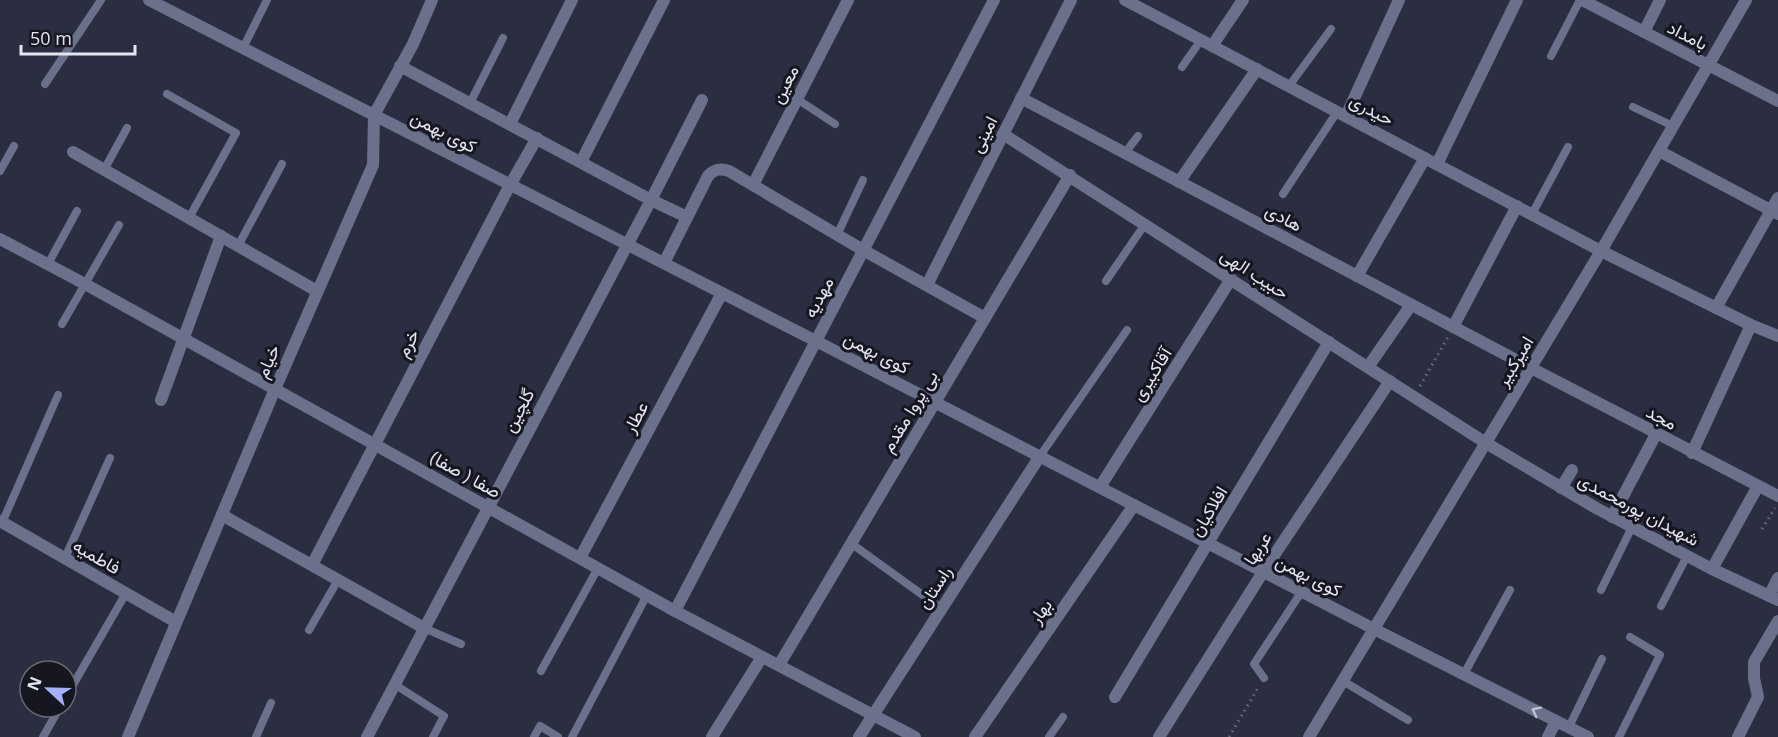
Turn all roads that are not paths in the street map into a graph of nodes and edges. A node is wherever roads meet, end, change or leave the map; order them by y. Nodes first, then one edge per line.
1 (101, 0) edge
2 (149, 0) edge
3 (267, 0) edge
4 (432, 0) edge
5 (572, 0) edge
6 (664, 0) edge
7 (848, 0) edge
8 (994, 0) edge
9 (1071, 0) edge
10 (1125, 0) edge
11 (1243, 0) edge
12 (1399, 0) edge
13 (1517, 0) edge
14 (1581, 0) edge
15 (1660, 0) edge
16 (1746, 0) edge
17 (1331, 29) dead end
18 (1644, 32) junction
19 (503, 38) dead end
20 (1206, 43) junction
21 (243, 48) junction
22 (1551, 56) dead end
23 (1708, 65) junction
24 (400, 66) junction
25 (1182, 67) dead end
26 (1257, 69) junction
27 (45, 84) dead end
28 (1289, 86) junction
29 (167, 94) dead end
30 (1022, 98) junction
31 (797, 99) junction
32 (702, 100) dead end
33 (1778, 101) edge
34 (471, 103) junction
35 (1633, 107) dead end
36 (1342, 114) junction
37 (374, 115) junction
38 (510, 124) junction
39 (835, 124) dead end
40 (1673, 126) junction
41 (127, 128) dead end
42 (1004, 134) junction
43 (1138, 136) dead end
44 (537, 138) junction
45 (14, 146) dead end
46 (1568, 147) dead end
47 (1659, 151) junction
48 (73, 152) dead end
49 (1125, 153) junction
50 (1431, 161) junction
51 (581, 162) junction
52 (282, 164) dead end
53 (104, 170) junction
54 (0, 171) edge
55 (1070, 175) junction
56 (863, 180) dead end
57 (1179, 182) junction
58 (510, 185) junction
59 (753, 185) junction
60 (1283, 194) dead end
61 (1778, 198) edge
62 (651, 200) junction
63 (1517, 206) junction
64 (77, 210) dead end
65 (1775, 212) edge
66 (1533, 214) junction
67 (687, 217) junction
68 (189, 218) junction
69 (1145, 224) junction
70 (119, 225) dead end
71 (837, 235) junction
72 (220, 236) junction
73 (0, 239) edge
74 (627, 244) junction
75 (238, 246) junction
76 (863, 250) junction
77 (1601, 251) junction
78 (664, 263) junction
79 (48, 264) junction
80 (1357, 276) junction
81 (1231, 279) junction
82 (1106, 281) dead end
83 (85, 284) junction
84 (927, 285) junction
85 (317, 291) junction
86 (722, 293) junction
87 (1411, 305) junction
88 (1716, 308) junction
89 (985, 318) junction
90 (62, 324) dead end
91 (1751, 325) junction
92 (1453, 327) junction
93 (1127, 330) dead end
94 (1778, 336) edge
95 (183, 338) junction
96 (816, 340) junction
97 (1329, 342) junction
98 (1368, 367) junction
99 (1531, 368) junction
100 (1390, 381) junction
101 (274, 389) junction
102 (58, 395) dead end
103 (161, 400) dead end
104 (936, 403) junction
105 (1656, 434) junction
106 (1486, 443) junction
107 (375, 444) junction
108 (1692, 453) junction
109 (1040, 456) junction
110 (110, 458) dead end
111 (1572, 470) dead end
112 (1758, 486) junction
113 (1100, 487) junction
114 (1561, 488) junction
115 (1778, 496) edge
116 (1134, 505) junction
117 (488, 507) junction
118 (222, 515) junction
119 (1612, 517) junction
120 (1, 523) edge
121 (1632, 527) junction
122 (1209, 543) junction
123 (852, 544) junction
124 (1687, 556) junction
125 (64, 558) junction
126 (579, 558) junction
127 (312, 565) junction
128 (598, 568) junction
129 (1712, 569) junction
130 (1263, 572) junction
131 (1778, 578) edge
132 (338, 580) junction
133 (1510, 590) dead end
134 (1601, 590) dead end
135 (1302, 591) junction
136 (126, 593) junction
137 (647, 596) junction
138 (1774, 598) edge
139 (1661, 606) dead end
140 (942, 609) junction
141 (675, 611) junction
142 (1778, 621) edge
143 (176, 622) junction
144 (424, 628) junction
145 (1374, 629) junction
146 (309, 630) dead end
147 (1630, 637) dead end
148 (461, 644) dead end
149 (762, 657) junction
150 (1602, 658) dead end
151 (779, 665) junction
152 (541, 671) dead end
153 (1464, 674) junction
154 (78, 676) edge
155 (1264, 678) road end
156 (1343, 681) junction
157 (394, 684) junction
158 (1115, 697) dead end
159 (271, 703) dead end
160 (873, 715) junction
161 (1063, 717) dead end
162 (53, 719) edge
163 (1408, 720) dead end
164 (1556, 721) junction
165 (1569, 727) junction
166 (43, 737) edge
167 (128, 737) edge
168 (256, 737) edge
169 (367, 737) edge
170 (433, 737) edge
171 (534, 737) edge
172 (558, 737) edge
173 (572, 737) edge
174 (712, 737) edge
175 (859, 737) edge
176 (915, 737) edge
177 (975, 737) edge
178 (1049, 737) edge
179 (1159, 737) edge
180 (1309, 737) edge
181 (1548, 737) edge
182 (1588, 737) edge
183 (1619, 737) edge
184 (1738, 737) edge

1 - 27 lane
2 - 21 street, کوی بهمن
3 - 21 lane
4 - 24 street, خیام
5 - 38 street
6 - 51 street
7 - 31 street, معین
8 - 76 street, مهدیه
9 - 30 street, امینی
10 - 20 street, حیدری
11 - 20 street
12 - 36 street
13 - 50 street
14 - 18 street, بامداد
14 - 22 lane
15 - 18 street
16 - 23 street, امیرکبیر
17 - 28 lane
18 - 23 street, بامداد
19 - 34 lane
20 - 25 lane
20 - 26 street, حیدری
21 - 37 street, کوی بهمن
23 - 33 street, بامداد
23 - 40 street, امیرکبیر
24 - 34 street
24 - 37 street, خیام
26 - 28 street, حیدری
26 - 57 street
28 - 36 street, حیدری
29 - 68 lane
30 - 42 street, امینی
30 - 49 street, هادی
31 - 39 lane
31 - 59 street, معین
32 - 62 street, گلچین
34 - 38 street
35 - 40 lane
36 - 50 street, حیدری
36 - 60 lane
37 - 58 street, کوی بهمن
37 - 85 street, خیام
38 - 44 street
40 - 47 street, امیرکبیر
41 - 53 lane
42 - 55 street, حبیب الهی
42 - 84 street, امینی
43 - 49 lane
44 - 51 street
44 - 58 street, خرم
45 - 54 lane
46 - 66 lane
47 - 65 street
47 - 77 street, امیرکبیر
48 - 53 street
49 - 57 street, هادی
50 - 63 street, حیدری
50 - 80 street
51 - 62 street
52 - 75 lane
53 - 68 street
55 - 69 street, حبیب الهی
55 - 89 street, بی پروا مقدم
56 - 71 lane
57 - 80 street, هادی
58 - 74 street, کوی بهمن
58 - 107 street, خرم
59 - 67 street
59 - 71 street
61 - 65 street
62 - 67 street
62 - 74 street, گلچین
63 - 66 street, حیدری
63 - 92 street
64 - 79 lane
65 - 88 street
66 - 77 street, حیدری
67 - 78 street
68 - 72 street
69 - 81 street, حبیب الهی
69 - 82 lane
70 - 83 lane
71 - 76 street
72 - 75 street
72 - 95 street
73 - 79 street, صفا ( صفا)
74 - 78 street, کوی بهمن
74 - 117 street, گلچین
75 - 85 street
76 - 84 street
76 - 96 street, مهدیه
77 - 88 street, حیدری
77 - 99 street, امیرکبیر
78 - 86 street, کوی بهمن
79 - 83 street, صفا ( صفا)
80 - 87 street, هادی
81 - 97 street, حبیب الهی
81 - 113 street, آقاکبیری
83 - 90 lane
83 - 95 street, صفا ( صفا)
84 - 89 street
85 - 101 street, خیام
86 - 96 street, کوی بهمن
86 - 126 street, عطار
87 - 92 street, هادی
87 - 98 street
88 - 91 street, حیدری
89 - 104 street, بی پروا مقدم
91 - 94 street, حیدری
91 - 108 street
92 - 99 street, هادی
93 - 109 lane
95 - 101 street, صفا ( صفا)
95 - 103 street
96 - 104 street, کوی بهمن
96 - 141 street, مهدیه
97 - 98 street, حبیب الهی
97 - 122 street, افلاکیان
98 - 100 street, حبیب الهی
99 - 105 street, مجد
99 - 106 street, امیرکبیر
100 - 106 street, حبیب الهی
100 - 130 street, عربها
101 - 107 street, صفا ( صفا)
101 - 118 street, خیام
102 - 120 lane
104 - 109 street, کوی بهمن
104 - 123 street, بی پروا مقدم
105 - 108 street, مجد
105 - 119 street
106 - 114 street, شهیدان پورمحمدی
106 - 145 street, امیرکبیر
107 - 117 street, صفا ( صفا)
107 - 127 street, خرم
108 - 112 street, مجد
109 - 113 street, کوی بهمن
109 - 140 street, راستان
110 - 125 lane
111 - 114 street
112 - 115 street, مجد
112 - 129 street
113 - 116 street, کوی بهمن
114 - 119 street, شهیدان پورمحمدی
116 - 122 street, کوی بهمن
116 - 177 street, بهار
117 - 126 street, صفا ( صفا)
117 - 144 street, گلچین
118 - 127 street
118 - 143 street, خیام
119 - 121 street, شهیدان پورمحمدی
120 - 125 street, فاطمیه
121 - 124 street, شهیدان پورمحمدی
121 - 134 lane
122 - 130 street, کوی بهمن
122 - 158 street, افلاکیان
123 - 140 lane
123 - 151 street, بی پروا مقدم
124 - 129 street, شهیدان پورمحمدی
124 - 139 lane
125 - 136 street, فاطمیه
126 - 128 street, صفا ( صفا)
127 - 132 street
128 - 137 street, صفا ( صفا)
128 - 152 lane
129 - 138 street, شهیدان پورمحمدی
130 - 135 street, کوی بهمن
130 - 179 street, عربها
131 - 138 street
132 - 144 street
132 - 146 lane
133 - 153 lane
135 - 145 street, کوی بهمن
135 - 155 lane
136 - 143 street, فاطمیه
136 - 154 lane
137 - 141 street, صفا ( صفا)
137 - 173 lane
140 - 160 street, راستان
141 - 149 street, صفا ( صفا)
142 - 184 street
143 - 167 street, خیام
144 - 148 lane
144 - 157 street, گلچین
145 - 153 street, کوی بهمن
145 - 156 street, امیرکبیر
147 - 183 lane
149 - 151 street, صفا ( صفا)
149 - 174 street
150 - 165 lane
151 - 160 street, صفا ( صفا)
164 -> 153 street, کوی بهمن
156 - 163 lane
156 - 180 street, امیرکبیر
157 - 169 street, گلچین
157 - 170 lane
159 - 168 lane
160 - 175 street, راستان
160 - 176 street, صفا ( صفا)
161 - 178 lane
162 - 166 lane
164 - 165 street, کوی بهمن
164 - 181 street
165 - 182 street, کوی بهمن
171 - 172 lane

